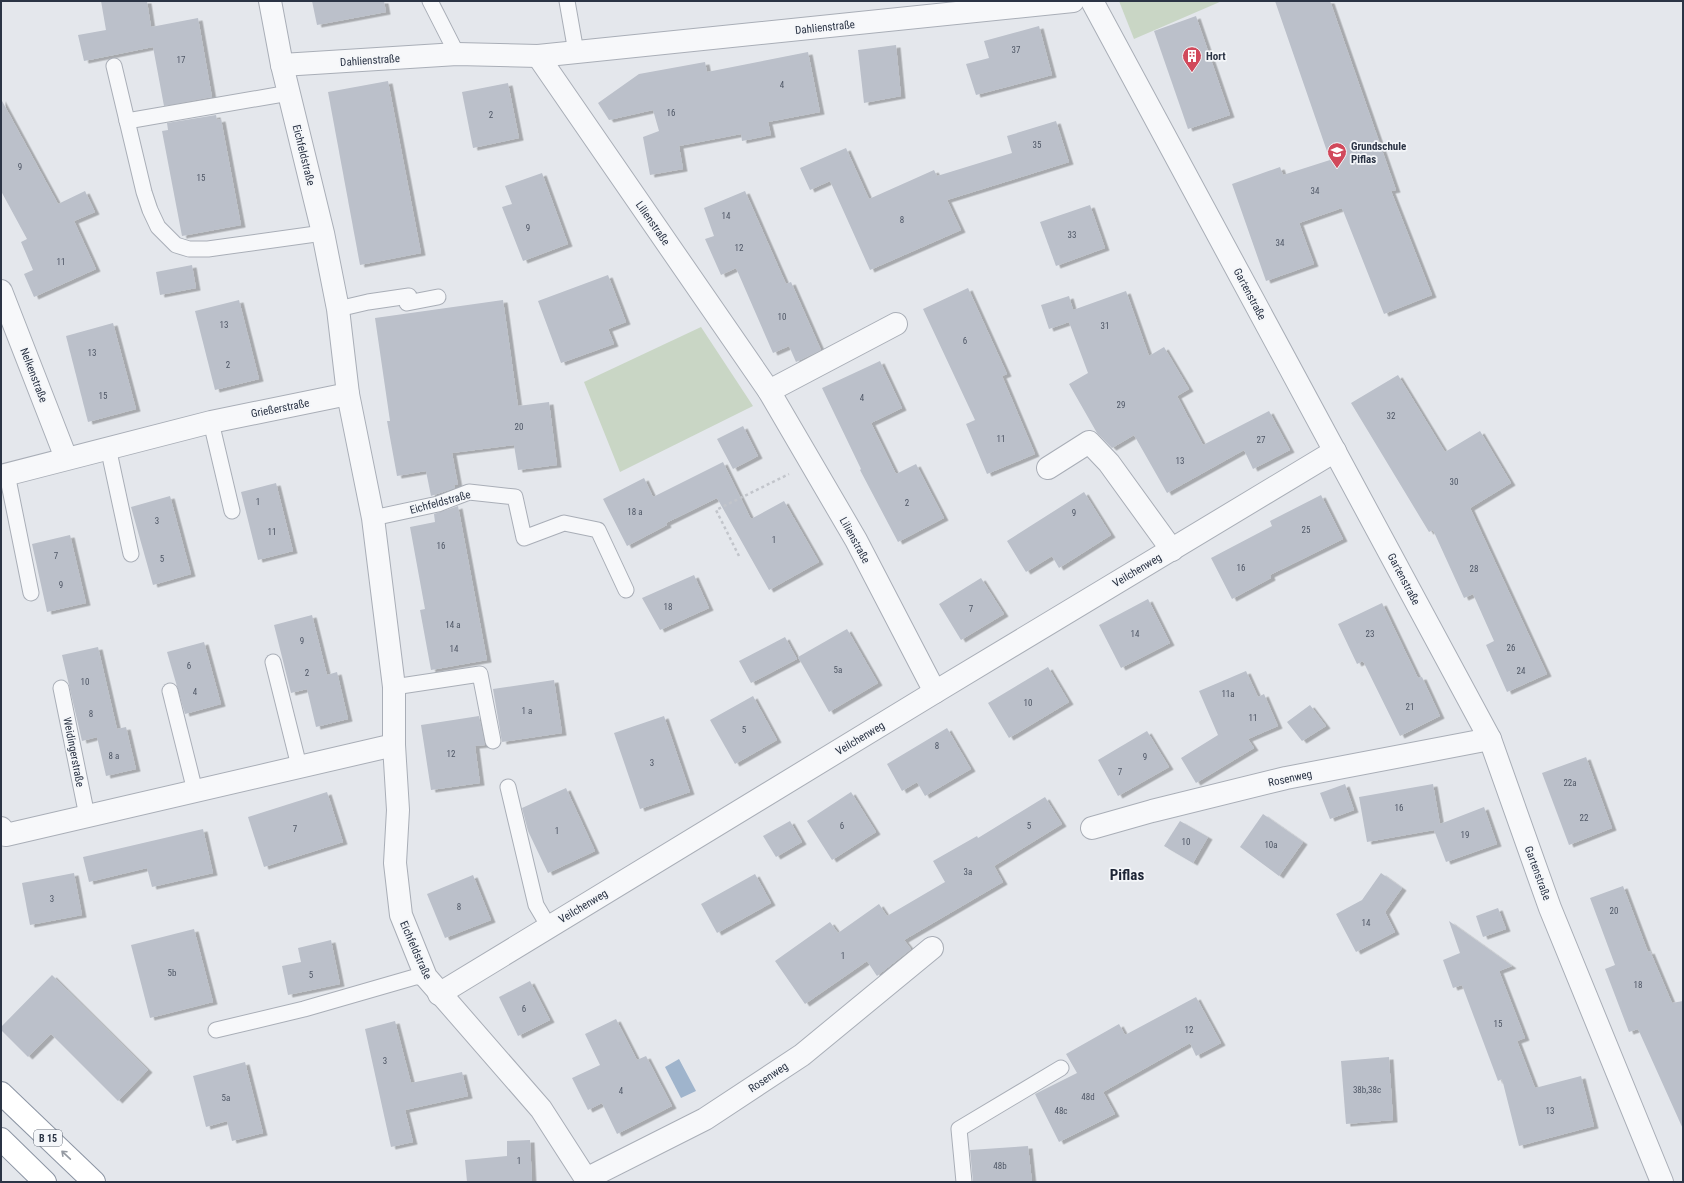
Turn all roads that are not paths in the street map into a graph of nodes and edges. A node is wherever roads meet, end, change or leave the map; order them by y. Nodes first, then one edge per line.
1 (270, 1) edge
2 (430, 1) edge
3 (566, 1) edge
4 (1073, 1) edge
5 (1092, 1) edge
6 (576, 52) junction
7 (457, 54) junction
8 (538, 56) junction
9 (282, 65) junction
10 (114, 66) dead end
11 (289, 93) junction
12 (127, 121) junction
13 (324, 233) junction
14 (1, 291) edge
15 (438, 297) dead end
16 (338, 309) junction
17 (896, 324) dead end
18 (769, 391) junction
19 (348, 394) junction
20 (211, 422) junction
21 (108, 448) junction
22 (1335, 451) junction
23 (66, 458) junction
24 (1048, 468) dead end
25 (4, 475) edge
26 (232, 511) dead end
27 (372, 518) junction
28 (1172, 550) junction
29 (131, 554) dead end
30 (626, 590) dead end
31 (31, 594) dead end
32 (273, 662) dead end
33 (394, 687) junction
34 (61, 688) dead end
35 (170, 690) dead end
36 (935, 692) junction
37 (1490, 740) junction
38 (493, 741) dead end
39 (394, 745) junction
40 (299, 766) junction
41 (508, 787) dead end
42 (195, 791) junction
43 (87, 816) junction
44 (1, 828) edge
45 (1092, 828) dead end
46 (549, 927) junction
47 (932, 948) dead end
48 (426, 977) junction
49 (439, 994) junction
50 (216, 1030) dead end
51 (1061, 1068) dead end
52 (1, 1093) edge
53 (1, 1139) edge
54 (587, 1181) edge
55 (45, 1182) edge
56 (94, 1182) edge
57 (964, 1182) edge
58 (1662, 1182) edge

1 - 9 street, Eichfeldstraße
2 - 7 lane
3 - 6 lane
4 - 6 street, Dahlienstraße
5 - 22 street, Gartenstraße
6 - 8 street, Dahlienstraße
7 - 8 street, Dahlienstraße
7 - 9 street, Dahlienstraße
8 - 18 street, Lilienstraße
9 - 11 street, Eichfeldstraße
10 - 12 lane
11 - 12 lane
11 - 13 street, Eichfeldstraße
12 - 13 lane
13 - 16 street, Eichfeldstraße
14 - 23 street, Nelkenstraße
15 - 16 lane
16 - 19 street, Eichfeldstraße
17 - 18 street
18 - 36 street, Lilienstraße
19 - 20 street, Grießerstraße
19 - 27 street, Eichfeldstraße
20 - 21 street, Grießerstraße
20 - 26 lane
21 - 23 street, Grießerstraße
21 - 29 lane
22 - 28 street, Veilchenweg
22 - 37 street, Gartenstraße
23 - 25 street, Grießerstraße
24 - 28 street, Veilchenweg
25 - 31 lane, Grießerstraße
27 - 30 lane, Eichfeldstraße
27 - 33 street, Eichfeldstraße
28 - 36 street, Veilchenweg
32 - 40 lane
33 - 38 lane
33 - 39 street, Eichfeldstraße
34 - 43 lane, Weidingerstraße
35 - 42 lane
36 - 46 street, Veilchenweg
37 - 45 street, Rosenweg
37 - 58 street, Gartenstraße
39 - 40 street
39 - 48 street, Eichfeldstraße
40 - 42 street
41 - 46 lane, Veilchenweg
42 - 43 street
43 - 44 street
46 - 49 street, Veilchenweg
47 - 54 street, Rosenweg
48 - 49 street, Eichfeldstraße
48 - 50 lane
49 - 54 street, Eichfeldstraße
51 - 57 lane
56 -> 52 highway, B 15
53 - 55 highway

